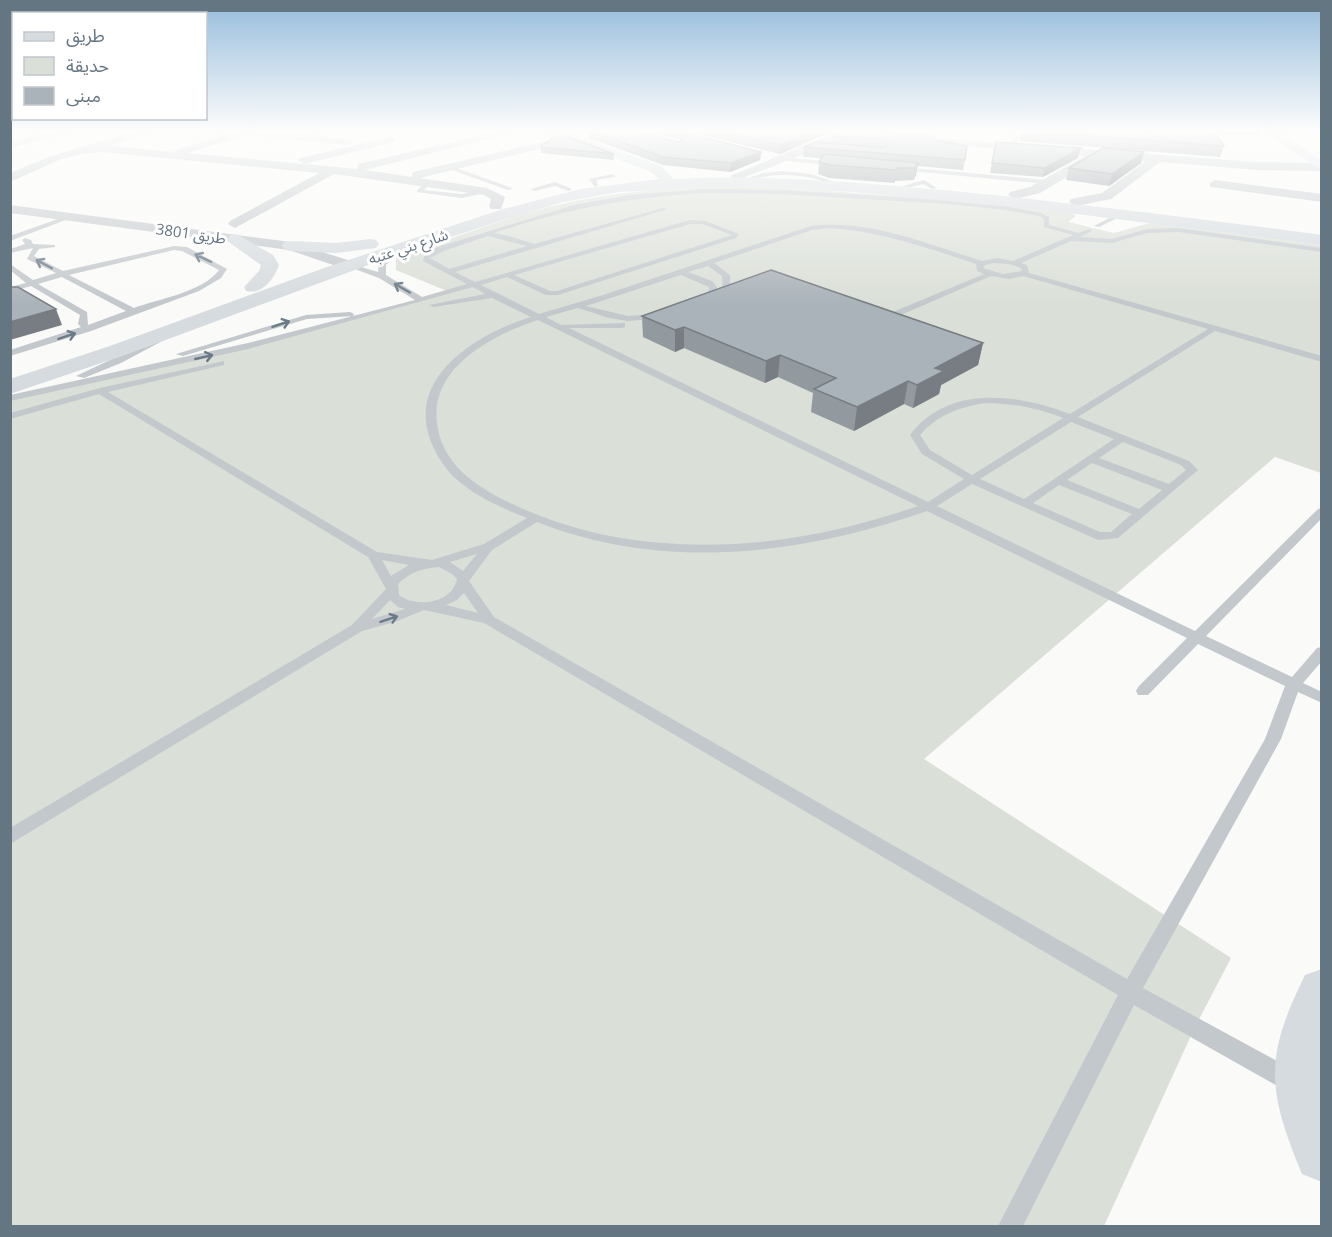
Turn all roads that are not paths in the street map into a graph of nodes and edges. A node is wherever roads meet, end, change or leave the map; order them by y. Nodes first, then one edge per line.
1 (303, 189) edge
2 (422, 189) edge
3 (469, 189) edge
4 (569, 189) edge
5 (595, 189) edge
6 (861, 189) edge
7 (942, 189) edge
8 (1041, 189) edge
9 (1116, 189) edge
10 (1251, 189) edge
11 (487, 192) junction
12 (1037, 193) junction
13 (1322, 198) edge
14 (1076, 202) junction
15 (496, 206) junction
16 (10, 209) edge
17 (665, 209) dead end
18 (1127, 211) junction
19 (69, 216) junction
20 (86, 219) junction
21 (1097, 226) dead end
22 (1217, 226) junction
23 (1321, 230) edge
24 (235, 231) junction
25 (1089, 231) dead end
26 (484, 235) junction
27 (1075, 237) junction
28 (10, 240) edge
29 (1322, 240) edge
30 (380, 243) junction
31 (268, 244) junction
32 (32, 245) junction
33 (53, 246) dead end
34 (291, 246) junction
35 (403, 247) junction
36 (535, 247) junction
37 (1322, 250) edge
38 (10, 251) edge
39 (709, 263) junction
40 (982, 263) junction
41 (1014, 263) junction
42 (330, 265) junction
43 (13, 271) edge
44 (449, 272) junction
45 (681, 272) junction
46 (62, 274) junction
47 (990, 274) junction
48 (1023, 274) junction
49 (508, 275) junction
50 (382, 276) junction
51 (33, 284) junction
52 (474, 285) junction
53 (253, 286) junction
54 (10, 290) edge
55 (493, 295) junction
56 (727, 296) edge
57 (421, 300) junction
58 (579, 306) junction
59 (693, 306) edge
60 (133, 311) junction
61 (379, 312) junction
62 (84, 314) junction
63 (669, 314) edge
64 (124, 315) junction
65 (539, 315) junction
66 (885, 319) edge
67 (655, 324) edge
68 (562, 326) junction
69 (88, 329) junction
70 (175, 330) junction
71 (1212, 330) junction
72 (10, 353) edge
73 (1322, 359) edge
74 (10, 373) edge
75 (59, 384) junction
76 (19, 390) edge
77 (100, 390) junction
78 (10, 398) edge
79 (10, 416) edge
80 (1072, 419) junction
81 (1120, 439) junction
82 (1091, 459) junction
83 (971, 479) junction
84 (1059, 481) junction
85 (1171, 489) junction
86 (1024, 504) junction
87 (929, 506) junction
88 (1322, 511) edge
89 (1141, 514) junction
90 (534, 519) junction
91 (488, 547) junction
92 (374, 555) junction
93 (430, 564) junction
94 (463, 580) junction
95 (391, 589) junction
96 (426, 606) junction
97 (489, 620) junction
98 (357, 628) junction
99 (1196, 638) junction
100 (1322, 651) edge
101 (1293, 685) junction
102 (1143, 691) dead end
103 (1322, 698) edge
104 (10, 837) edge
105 (1322, 991) edge
106 (1131, 992) junction
107 (1301, 1086) junction
108 (1322, 1154) edge
109 (1010, 1227) edge

1 - 24 street
2 - 11 lane
3 - 11 street
4 - 15 main road, شارع بني عتبه
5 - 35 main road, شارع بني عتبه
6 - 18 main road, شارع بني عتبه
7 - 12 main road, شارع بني عتبه
8 - 12 street
9 - 14 street
10 - 13 street
11 - 15 street
12 - 14 main road, شارع بني عتبه
14 - 18 main road, شارع بني عتبه
15 - 30 main road, شارع بني عتبه
16 - 19 street, طريق 3801
17 - 36 lane
18 - 21 lane
18 - 22 main road, شارع بني عتبه
18 - 23 main road, شارع بني عتبه
19 - 20 street, طريق 3801
19 - 28 lane
20 - 24 street, طريق 3801
20 - 32 lane
22 - 23 main road
22 - 29 main road, شارع بني عتبه
24 - 31 street, طريق 3801
24 - 53 main road
25 - 27 lane
26 - 27 lane
26 - 36 lane
26 - 44 lane
27 - 37 lane
27 - 41 lane
28 - 32 lane
30 - 34 main road
30 - 42 main road, شارع بني عتبه
31 - 34 street
31 - 42 street, طريق 3801
32 - 33 lane
32 - 38 lane
46 -> 32 lane
34 - 42 street
35 - 42 main road, شارع بني عتبه
35 - 50 lane
36 - 44 lane
39 - 40 lane
39 - 45 lane
39 - 56 lane
40 - 41 lane
40 - 47 lane
41 - 48 lane
42 - 50 lane
42 - 53 main road, شارع بني عتبه
42 - 70 main road, شارع بني عتبه
43 - 51 lane
44 - 52 lane
45 - 58 lane
45 - 59 lane
46 - 51 lane
46 - 60 lane
60 -> 46 lane
47 - 48 lane
47 - 66 lane
48 - 71 lane
49 - 49 lane
49 - 52 lane
57 -> 50 lane
51 - 54 lane
51 - 62 lane
52 - 55 lane
52 - 57 lane
53 - 74 main road, شارع بني عتبه
55 - 65 lane
55 - 77 lane
57 - 61 lane
58 - 63 lane
58 - 65 lane
60 - 64 lane
75 -> 61 lane
76 -> 61 lane
62 - 64 lane
62 - 69 lane
64 - 69 lane
65 - 68 lane
65 - 90 lane
67 - 68 lane
68 - 87 lane
72 -> 69 lane
70 - 75 lane
70 - 76 main road, شارع بني عتبه
71 - 73 lane
71 - 80 lane
75 - 76 lane
76 - 78 lane
77 - 79 lane
77 - 92 lane
80 - 81 lane
80 - 83 lane
80 - 83 lane
81 - 82 lane
81 - 85 lane
82 - 84 lane
82 - 85 lane
83 - 86 lane
83 - 87 lane
84 - 86 lane
84 - 89 lane
85 - 89 lane
86 - 89 lane
87 - 90 lane
87 - 99 lane
88 - 99 lane
90 - 91 lane
91 - 93 lane
91 - 94 lane
92 - 93 lane
92 - 95 lane
93 - 94 lane
93 - 95 lane
94 - 96 lane
94 - 97 lane
95 - 96 lane
95 - 98 lane
96 - 97 lane
98 -> 96 lane
97 - 106 lane
98 - 104 lane
99 - 101 lane
99 - 102 lane
100 - 101 lane
101 - 103 lane
101 - 106 lane
105 - 107 main road
106 - 107 lane
106 - 109 lane
107 - 108 main road

